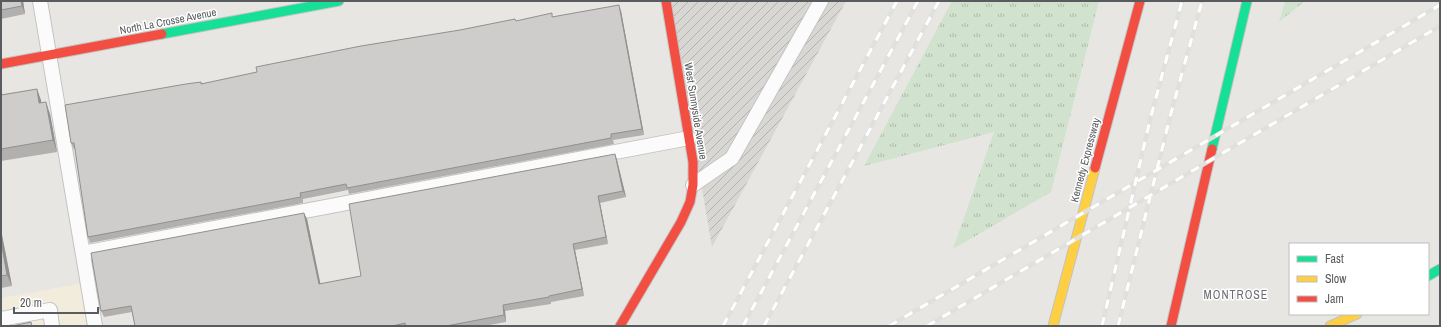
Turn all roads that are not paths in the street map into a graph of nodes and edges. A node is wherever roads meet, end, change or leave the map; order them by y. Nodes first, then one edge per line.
1 (40, 1) edge
2 (339, 1) edge
3 (666, 1) edge
4 (821, 1) edge
5 (1140, 1) edge
6 (1247, 1) edge
7 (50, 55) junction
8 (1, 64) edge
9 (689, 138) junction
10 (693, 184) junction
11 (83, 253) junction
12 (1440, 269) edge
13 (1429, 275) edge
14 (1355, 315) edge
15 (1361, 315) edge
16 (1, 319) edge
17 (52, 326) edge
18 (95, 326) edge
19 (620, 326) edge
20 (1053, 326) edge
21 (1171, 326) edge
22 (1330, 326) edge
23 (1345, 326) edge

1 - 7 lane
2 - 7 main road, North La Crosse Avenue
3 - 9 main road, West Sunnyside Avenue
4 - 10 lane
5 - 20 main road, Kennedy Expressway
6 - 21 main road
7 - 8 main road, North La Crosse Avenue
7 - 11 lane
9 - 10 main road, West Sunnyside Avenue
9 - 11 lane
10 - 19 main road, West Sunnyside Avenue
11 - 18 lane
12 - 13 main road
14 - 22 main road
15 - 23 main road
16 - 17 lane

